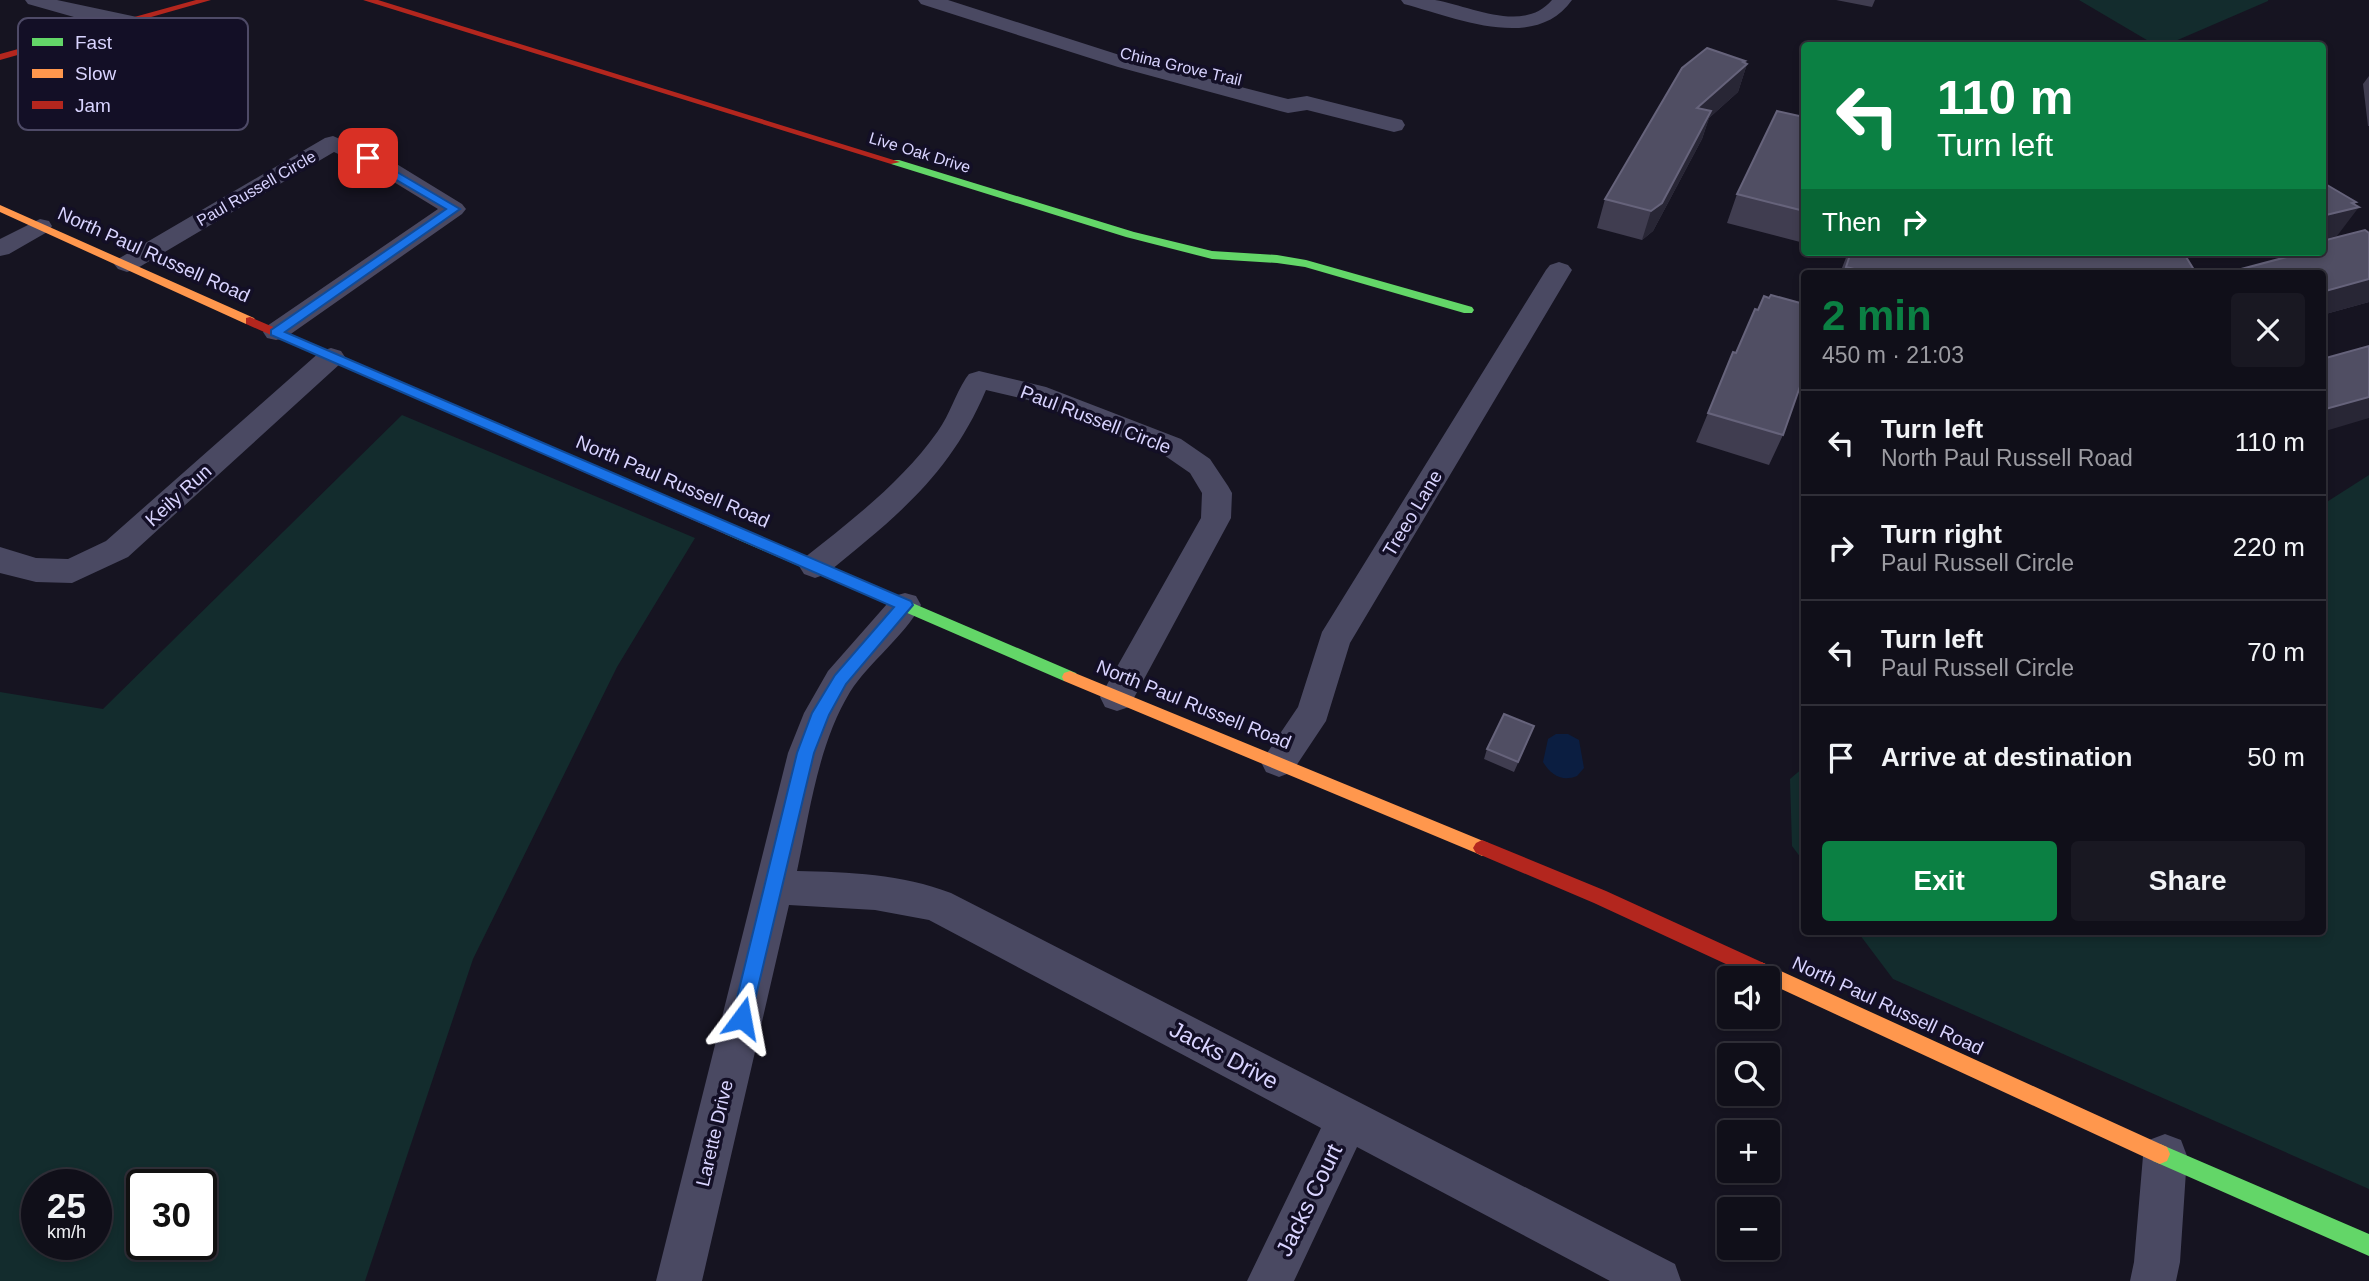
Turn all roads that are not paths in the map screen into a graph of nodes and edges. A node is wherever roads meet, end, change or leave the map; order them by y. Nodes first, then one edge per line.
1 (35, 0) edge
2 (206, 0) edge
3 (368, 0) edge
4 (928, 0) edge
5 (1411, 0) edge
6 (1562, 0) edge
7 (112, 18) edge
8 (141, 18) edge
9 (18, 52) edge
10 (0, 57) edge
11 (1394, 125) dead end
12 (0, 208) edge
13 (40, 226) junction
14 (0, 249) edge
15 (127, 264) junction
16 (1559, 270) dead end
17 (1468, 310) dead end
18 (276, 332) junction
19 (331, 357) junction
20 (0, 558) edge
21 (815, 565) junction
22 (905, 605) junction
23 (1117, 697) junction
24 (1279, 762) junction
25 (773, 888) junction
26 (1348, 1119) junction
27 (2165, 1156) junction
28 (2369, 1245) edge
29 (679, 1281) edge
30 (1270, 1281) edge
31 (1658, 1281) edge
32 (2153, 1281) edge

1 - 7 street
2 - 8 street
3 - 17 street, Live Oak Drive
4 - 11 street, China Grove Trail
5 - 6 street
9 - 10 street
12 - 13 street, North Paul Russell Road
13 - 14 street
13 - 15 street, North Paul Russell Road
15 - 18 street, North Paul Russell Road
15 - 18 street, Paul Russell Circle
16 - 24 street, Treeo Lane
18 - 19 street, North Paul Russell Road
19 - 20 street, Keily Run
19 - 21 street, North Paul Russell Road
21 - 22 street, North Paul Russell Road
21 - 23 street, Paul Russell Circle
22 - 23 street, North Paul Russell Road
22 - 25 street, Larette Drive
23 - 24 street, North Paul Russell Road
24 - 27 street, North Paul Russell Road
25 - 26 street, Jacks Drive
25 - 29 street, Larette Drive
26 - 30 street, Jacks Court
26 - 31 street, Jacks Drive
27 - 28 street, North Paul Russell Road
27 - 32 street

